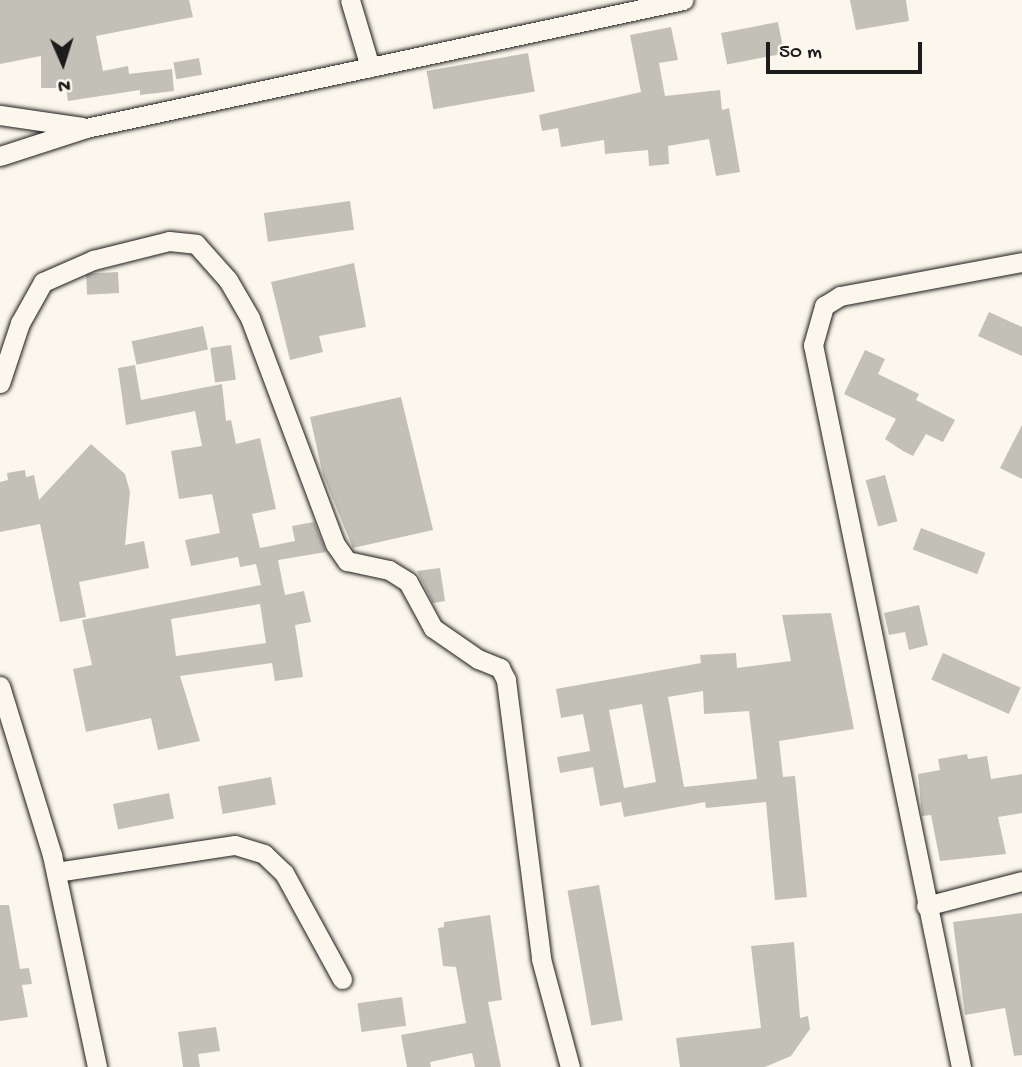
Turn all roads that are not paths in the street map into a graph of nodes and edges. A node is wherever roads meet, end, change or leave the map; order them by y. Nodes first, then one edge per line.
1 (350, 0) edge
2 (683, 0) edge
3 (370, 67) junction
4 (5, 112) edge
5 (86, 128) junction
6 (2, 157) edge
7 (1022, 262) edge
8 (0, 383) edge
9 (0, 686) edge
10 (56, 872) junction
11 (1022, 881) edge
12 (926, 906) junction
13 (342, 979) dead end
14 (97, 1067) edge
15 (570, 1067) edge
16 (961, 1067) edge

1 - 3 street
2 - 3 street
3 - 5 street
4 - 5 street
5 - 6 street
7 - 12 street
8 - 15 street
9 - 10 street
10 - 13 street
10 - 14 street
11 - 12 street
12 - 16 street

